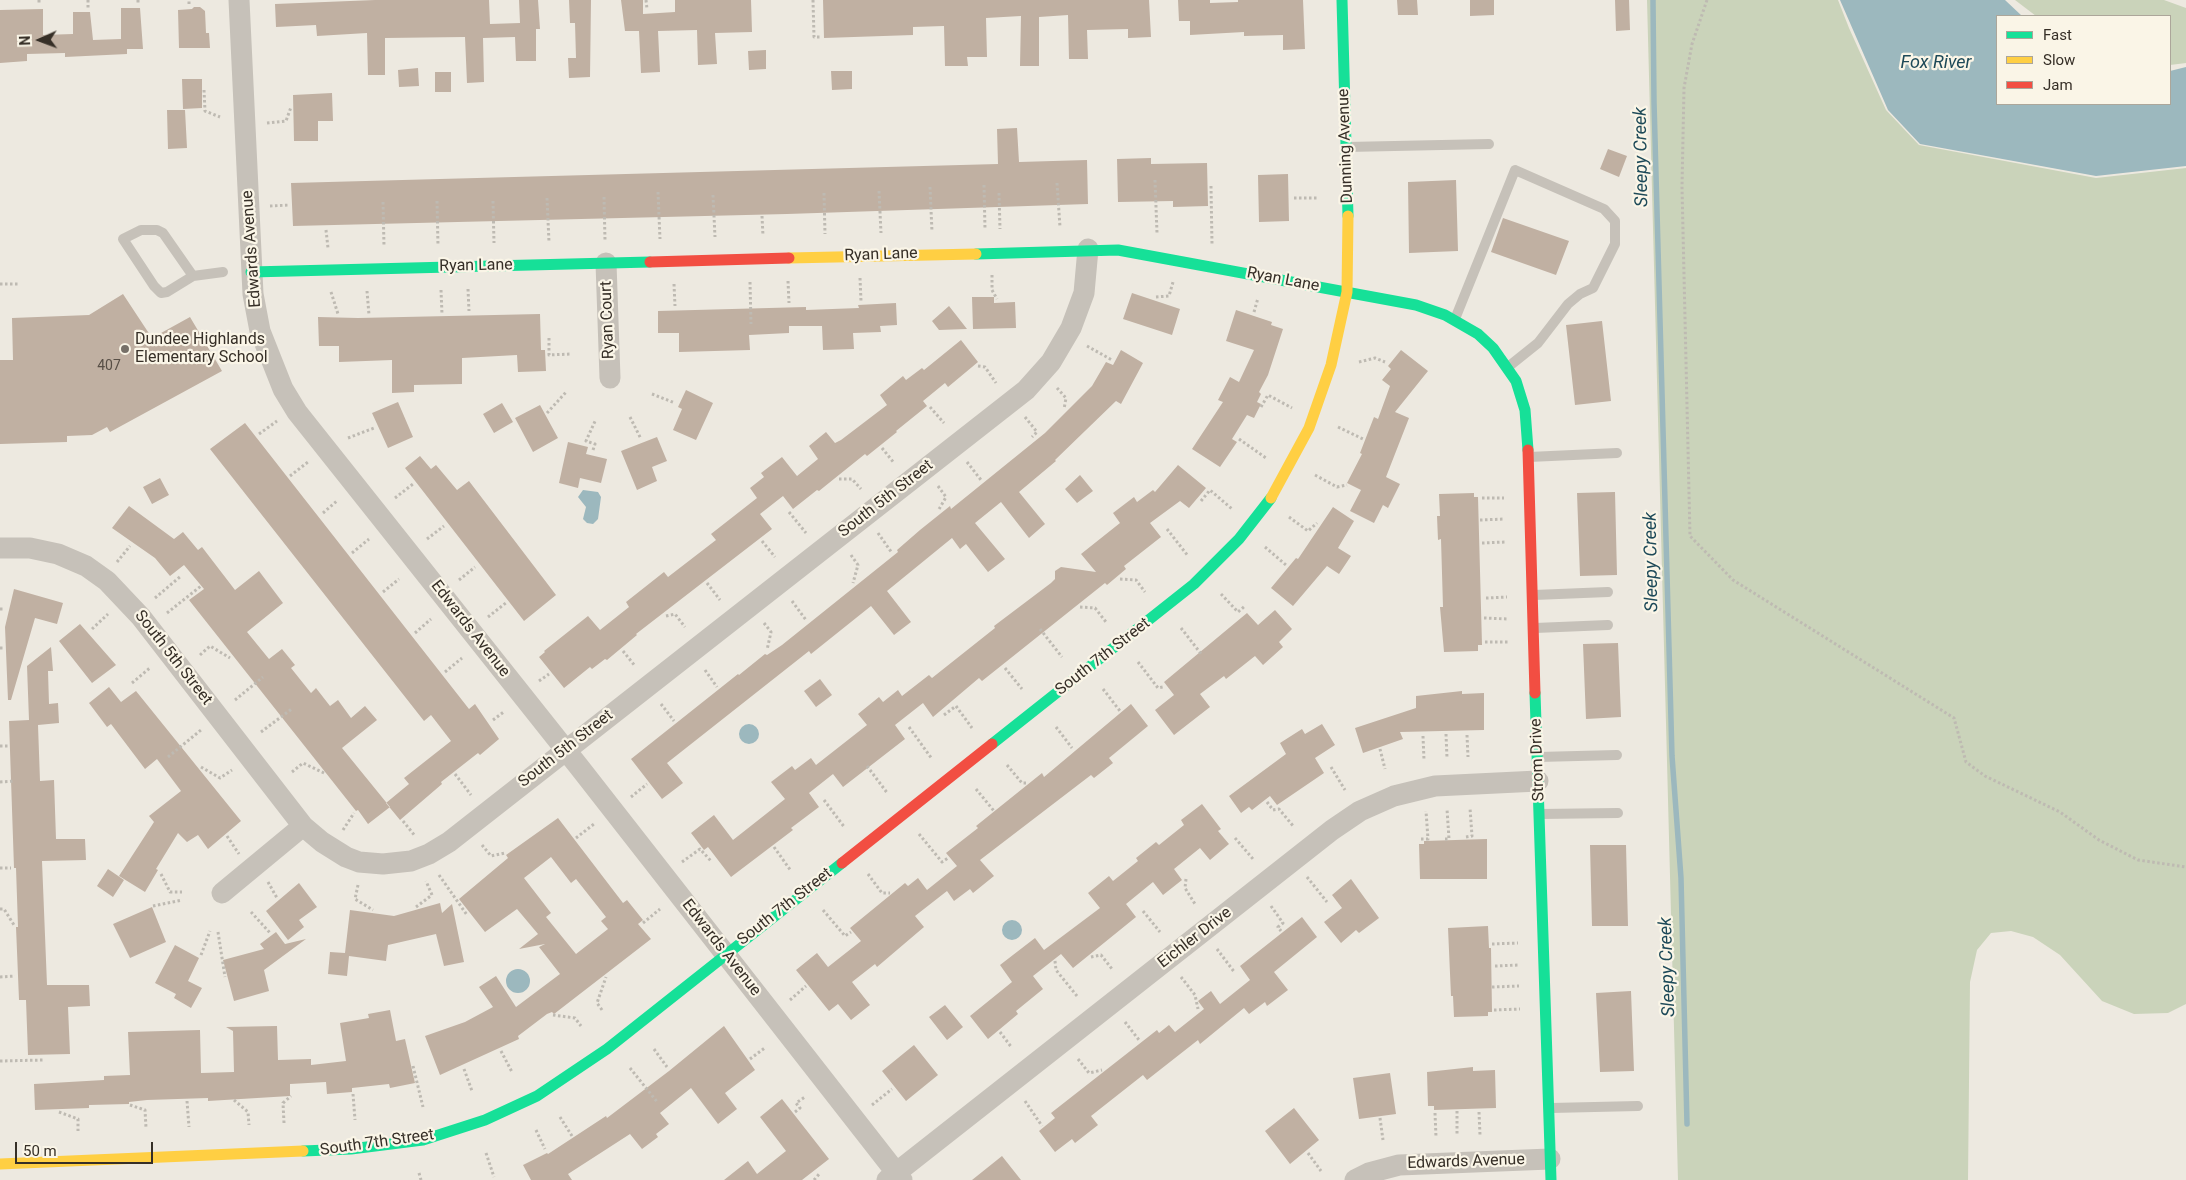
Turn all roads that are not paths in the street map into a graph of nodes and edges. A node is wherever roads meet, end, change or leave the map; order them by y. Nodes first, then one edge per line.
1 (239, 0) edge
2 (1342, 0) edge
3 (1490, 144) dead end
4 (1346, 147) junction
5 (1088, 249) junction
6 (606, 263) junction
7 (223, 272) dead end
8 (251, 272) junction
9 (193, 276) junction
10 (1347, 292) junction
11 (1454, 320) junction
12 (1493, 348) joint
13 (1508, 368) junction
14 (610, 378) dead end
15 (1617, 453) dead end
16 (1528, 457) junction
17 (0, 548) edge
18 (1608, 592) dead end
19 (1533, 595) junction
20 (1608, 625) dead end
21 (1534, 628) junction
22 (565, 749) junction
23 (1617, 755) dead end
24 (1537, 757) junction
25 (1538, 781) junction
26 (1618, 813) dead end
27 (1539, 814) junction
28 (303, 826) junction
29 (222, 893) dead end
30 (726, 954) junction
31 (1638, 1106) dead end
32 (1547, 1108) junction
33 (1550, 1159) junction
34 (0, 1164) edge
35 (895, 1178) edge
36 (1355, 1180) edge
37 (1551, 1180) edge

1 - 8 street, Edwards Avenue
2 - 4 street, Dunning Avenue
3 - 4 lane
4 - 10 street, Dunning Avenue
5 - 6 street, Ryan Lane
5 - 10 street, Ryan Lane
5 - 22 street, South 5th Street
6 - 8 street, Ryan Lane
6 - 14 street, Ryan Court
7 - 9 lane
8 - 22 street, Edwards Avenue
9 - 9 lane
10 - 11 street, Ryan Lane
10 - 30 street, South 7th Street
11 - 12 street, Ryan Lane
11 - 13 lane
12 - 13 street, Strom Drive
13 - 16 street, Strom Drive
15 - 16 lane
16 - 19 street, Strom Drive
17 - 28 street, South 5th Street
18 - 19 lane
19 - 21 street, Strom Drive
20 - 21 lane
21 - 24 street, Strom Drive
22 - 28 street, South 5th Street
22 - 30 street, Edwards Avenue
23 - 24 lane
24 - 25 street, Strom Drive
25 - 27 street, Strom Drive
25 - 35 street, Eichler Drive
26 - 27 lane
27 - 32 street, Strom Drive
28 - 29 street
30 - 34 street, South 7th Street
30 - 35 street, Edwards Avenue
31 - 32 lane
32 - 33 street, Strom Drive
33 - 36 street, Edwards Avenue
33 - 37 street, Strom Drive

